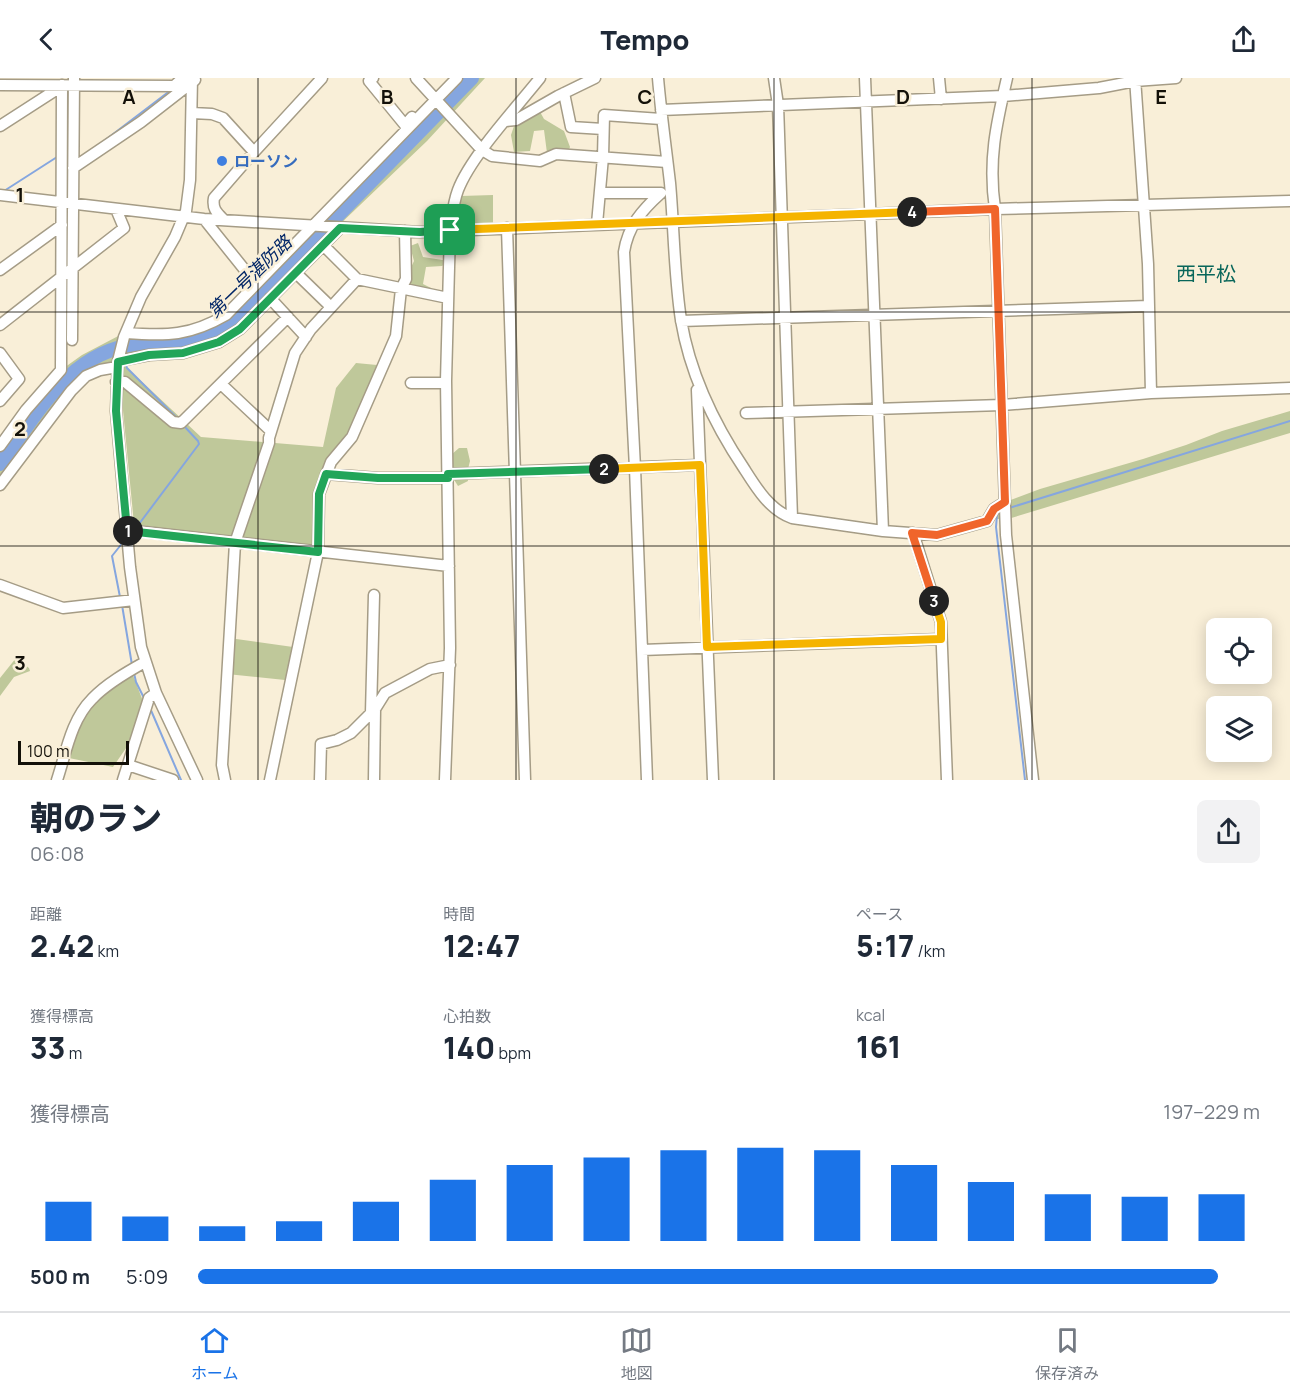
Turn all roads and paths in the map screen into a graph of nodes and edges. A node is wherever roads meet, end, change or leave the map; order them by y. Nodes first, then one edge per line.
1 (322, 78) edge
2 (373, 78) edge
3 (416, 78) edge
4 (450, 78) edge
5 (457, 78) edge
6 (540, 78) edge
7 (595, 78) edge
8 (658, 78) edge
9 (774, 78) edge
10 (865, 78) edge
11 (939, 78) edge
12 (1007, 78) edge
13 (1176, 78) edge
14 (191, 79) edge
15 (1135, 80) edge
16 (74, 82) edge
17 (0, 85) edge
18 (62, 86) junction
19 (564, 93) junction
20 (1003, 96) junction
21 (941, 99) junction
22 (435, 100) junction
23 (866, 102) junction
24 (778, 105) junction
25 (192, 112) junction
26 (661, 115) junction
27 (506, 121) junction
28 (0, 126) edge
29 (603, 129) junction
30 (482, 150) junction
31 (254, 152) junction
32 (603, 158) junction
33 (667, 162) junction
34 (73, 168) junction
35 (600, 193) junction
36 (666, 193) junction
37 (0, 195) edge
38 (1290, 201) edge
39 (68, 203) junction
40 (1144, 204) junction
41 (116, 208) junction
42 (995, 209) junction
43 (872, 214) junction
44 (184, 216) junction
45 (781, 217) junction
46 (204, 219) junction
47 (224, 220) junction
48 (673, 222) junction
49 (633, 223) junction
50 (597, 224) junction
51 (62, 225) junction
52 (313, 226) junction
53 (338, 228) junction
54 (507, 228) junction
55 (450, 230) junction
56 (405, 231) junction
57 (323, 245) junction
58 (72, 268) junction
59 (0, 270) edge
60 (296, 273) junction
61 (62, 277) junction
62 (357, 279) junction
63 (256, 284) junction
64 (401, 289) junction
65 (270, 298) junction
66 (448, 298) junction
67 (1149, 306) junction
68 (331, 308) junction
69 (998, 310) junction
70 (876, 315) junction
71 (288, 317) junction
72 (785, 318) junction
73 (681, 321) junction
74 (0, 325) edge
75 (125, 335) junction
76 (306, 337) junction
77 (72, 340) dead end
78 (0, 353) edge
79 (118, 364) junction
80 (697, 380) junction
81 (116, 382) junction
82 (411, 383) dead end
83 (446, 383) junction
84 (220, 384) junction
85 (1290, 388) edge
86 (1151, 393) junction
87 (0, 401) edge
88 (1002, 405) junction
89 (879, 409) junction
90 (789, 412) junction
91 (746, 413) dead end
92 (271, 431) junction
93 (0, 446) edge
94 (700, 465) junction
95 (635, 468) junction
96 (516, 473) junction
97 (326, 474) junction
98 (448, 476) junction
99 (0, 485) edge
100 (1005, 502) junction
101 (792, 518) junction
102 (127, 530) junction
103 (883, 531) junction
104 (912, 533) junction
105 (235, 543) junction
106 (318, 552) junction
107 (449, 566) junction
108 (0, 585) edge
109 (374, 595) dead end
110 (134, 600) junction
111 (941, 639) junction
112 (707, 647) junction
113 (642, 650) junction
114 (145, 662) junction
115 (450, 665) junction
116 (156, 693) junction
117 (373, 711) junction
118 (128, 765) junction
119 (156, 777) edge
120 (57, 780) edge
121 (123, 780) edge
122 (173, 780) edge
123 (197, 780) edge
124 (225, 780) edge
125 (270, 780) edge
126 (320, 780) edge
127 (374, 780) edge
128 (445, 780) edge
129 (525, 780) edge
130 (647, 780) edge
131 (712, 780) edge
132 (947, 780) edge
133 (1033, 780) edge

1 - 31 street
2 - 22 street
3 - 22 street
4 - 22 street
5 - 22 street
6 - 27 street
7 - 19 street
8 - 26 street
9 - 24 street
10 - 23 street
11 - 21 street
12 - 20 street
13 - 15 street
14 - 16 street
14 - 25 street
14 - 34 street
15 - 20 street
15 - 40 street
16 - 18 street
16 - 34 street
17 - 18 street
18 - 28 street
18 - 39 street
19 - 27 street
19 - 29 street
20 - 21 street
20 - 42 street
21 - 23 street
22 - 30 street
22 - 52 street
23 - 24 street
23 - 43 street
24 - 26 street
24 - 45 street
25 - 31 street
25 - 44 street
26 - 29 street
26 - 33 street
27 - 30 street
29 - 32 street
30 - 32 street
30 - 55 street
31 - 47 street
32 - 33 street
32 - 35 street
33 - 36 street
34 - 39 street
35 - 36 street
35 - 50 street
36 - 48 street
36 - 49 street
37 - 39 street
38 - 40 street
39 - 41 street
39 - 51 street
39 - 58 street
40 - 42 street
40 - 67 street
41 - 44 street
41 - 58 street
42 - 43 street
42 - 69 street
43 - 45 street
43 - 70 street
44 - 46 street
44 - 75 street
45 - 48 street
45 - 72 street
46 - 47 street
46 - 63 street
47 - 52 street
48 - 49 street
48 - 73 street
49 - 50 street
49 - 95 street
50 - 54 street
51 - 59 street
51 - 61 street
52 - 53 street
52 - 63 street
53 - 56 street
53 - 57 street
54 - 55 street
54 - 96 street
55 - 56 street
55 - 66 street
56 - 64 street
57 - 60 street
57 - 62 street
58 - 61 street
58 - 77 street
60 - 65 street
60 - 68 street
61 - 74 street
61 - 93 street
62 - 64 street
62 - 68 street
63 - 75 street
64 - 66 street
64 - 97 street
65 - 71 street
65 - 79 street
66 - 83 street
67 - 69 street
67 - 86 street
68 - 76 street
69 - 70 street
69 - 88 street
70 - 72 street
70 - 89 street
71 - 76 street
71 - 84 street
72 - 73 street
72 - 90 street
73 - 80 street
75 - 79 street
76 - 92 street
78 - 87 street
79 - 81 street
79 - 99 street
80 - 94 street
80 - 101 street
81 - 84 street
81 - 102 street
82 - 83 street
83 - 98 street
84 - 92 street
85 - 86 street
86 - 88 street
88 - 89 street
88 - 100 street
89 - 90 street
89 - 103 street
90 - 91 street
90 - 101 street
92 - 105 street
94 - 95 street
94 - 112 street
95 - 96 street
95 - 113 street
96 - 98 street
96 - 129 street
97 - 98 street
97 - 106 street
98 - 107 street
100 - 104 street
100 - 133 street
101 - 103 street
102 - 105 street
102 - 110 street
103 - 104 street
104 - 111 street
105 - 106 street
105 - 124 street
106 - 107 street
106 - 125 street
107 - 115 street
108 - 110 street
109 - 117 street
110 - 114 street
111 - 112 street
111 - 132 street
112 - 113 street
112 - 131 street
113 - 130 street
114 - 116 street
114 - 120 street
115 - 117 street
115 - 128 street
116 - 118 street
116 - 123 street
117 - 126 street
117 - 127 street
118 - 119 street
118 - 121 street
119 - 122 street

